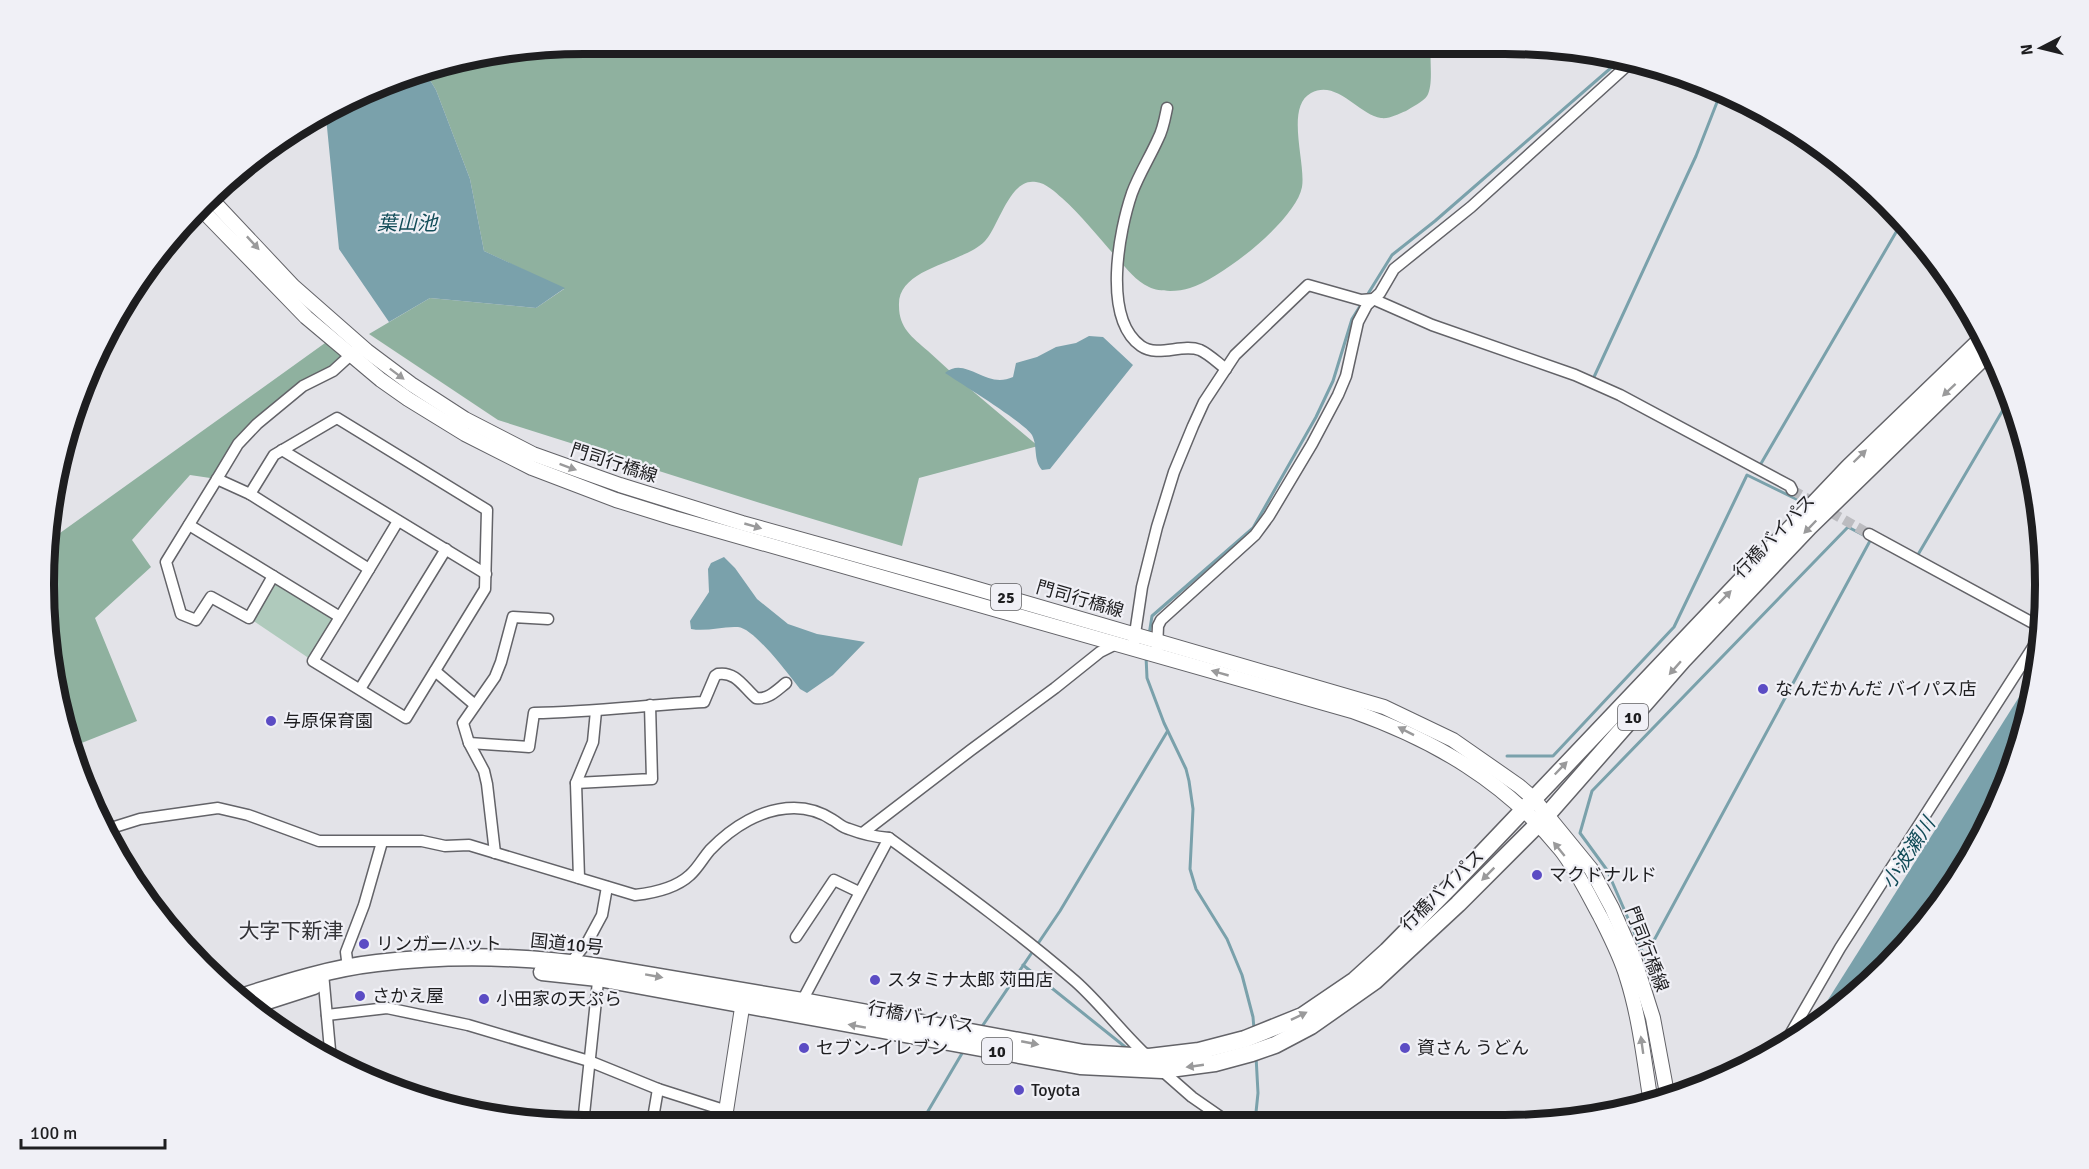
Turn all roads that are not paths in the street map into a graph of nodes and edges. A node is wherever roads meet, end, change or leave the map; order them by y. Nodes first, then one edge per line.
1 (1625, 68) edge
2 (1167, 108) dead end
3 (215, 203) edge
4 (205, 213) edge
5 (1373, 299) junction
6 (1977, 344) edge
7 (355, 350) junction
8 (1984, 357) edge
9 (1226, 369) junction
10 (282, 450) junction
11 (217, 479) junction
12 (1792, 490) tunnel mouth
13 (250, 494) junction
14 (398, 521) junction
15 (189, 525) junction
16 (1869, 534) tunnel mouth
17 (446, 549) junction
18 (369, 569) junction
19 (486, 574) junction
20 (273, 576) junction
21 (340, 617) junction
22 (548, 619) dead end
23 (2034, 622) edge
24 (1134, 641) junction
25 (1117, 644) junction
26 (1157, 648) junction
27 (2030, 651) edge
28 (435, 671) junction
29 (786, 683) dead end
30 (360, 689) junction
31 (475, 705) junction
32 (650, 705) junction
33 (596, 711) junction
34 (469, 743) junction
35 (576, 783) junction
36 (1528, 803) junction
37 (1543, 820) junction
38 (114, 830) edge
39 (864, 832) junction
40 (889, 838) junction
41 (382, 842) junction
42 (495, 854) junction
43 (579, 878) junction
44 (607, 887) junction
45 (859, 892) junction
46 (796, 937) dead end
47 (348, 968) junction
48 (566, 968) junction
49 (599, 973) junction
50 (323, 978) junction
51 (249, 995) edge
52 (744, 999) junction
53 (802, 1001) junction
54 (260, 1003) edge
55 (327, 1015) junction
56 (1793, 1030) edge
57 (330, 1050) edge
58 (1149, 1057) junction
59 (590, 1061) junction
60 (1162, 1070) junction
61 (658, 1089) junction
62 (1666, 1090) edge
63 (1650, 1095) edge
64 (584, 1115) edge
65 (654, 1115) edge
66 (720, 1115) edge
67 (725, 1115) edge
68 (1218, 1115) edge

1 - 5 street
2 - 9 street
3 -> 7 main road, 門司行橋線 / 25
4 - 7 main road, 門司行橋線 / 25
5 - 9 street
5 - 12 street
5 - 26 street
36 -> 6 highway, 行橋バイパス / 10
7 - 11 street
7 -> 24 main road, 門司行橋線 / 25
7 - 25 main road, 門司行橋線 / 25
8 -> 37 highway, 行橋バイパス / 10
9 - 24 street
10 - 13 street
10 - 14 street
10 - 19 street
11 - 13 street
11 - 15 street
13 - 18 street
14 - 17 street
14 - 18 street
15 - 20 street
15 - 20 street
16 - 23 street
17 - 19 street
17 - 30 street
18 - 21 street
19 - 28 street
20 - 21 street
21 - 30 street
22 - 31 street
24 - 25 main road, 門司行橋線 / 25
24 - 26 main road, 門司行橋線 / 25
25 - 39 street
26 - 36 main road, 門司行橋線 / 25
27 - 56 street
28 - 30 street
28 - 31 street
29 - 32 street
31 - 34 street
32 - 33 street
32 - 35 street
33 - 34 street
33 - 35 street
34 - 42 street
35 - 43 street
36 - 37 main road, 門司行橋線 / 25
58 -> 36 highway, 行橋バイパス / 10
37 -> 60 highway, 行橋バイパス / 10
37 - 62 main road, 門司行橋線 / 25
63 -> 37 main road, 門司行橋線 / 25
38 - 41 street
39 - 40 street
39 - 44 street
40 - 45 street
40 - 58 street
41 - 42 street
41 - 47 street
42 - 43 street
43 - 44 street
44 - 48 street
45 - 46 street
45 - 53 street
47 - 48 highway, 国道10号 / 10
47 - 50 highway, 国道10号 / 10
48 - 49 highway, 国道10号 / 10
48 - 50 highway, 国道10号 / 10
49 - 52 highway, 国道10号 / 10
49 - 59 street
50 - 51 highway, 国道10号 / 10
50 - 54 highway, 国道10号 / 10
50 - 55 street
52 - 53 highway, 行橋バイパス / 10
60 -> 52 highway, 行橋バイパス / 10
52 - 67 main road
53 -> 58 highway, 行橋バイパス / 10
55 - 57 street
55 - 59 street
58 - 60 street
59 - 61 street
59 - 64 street
60 - 68 street
61 - 65 street
61 - 66 street

